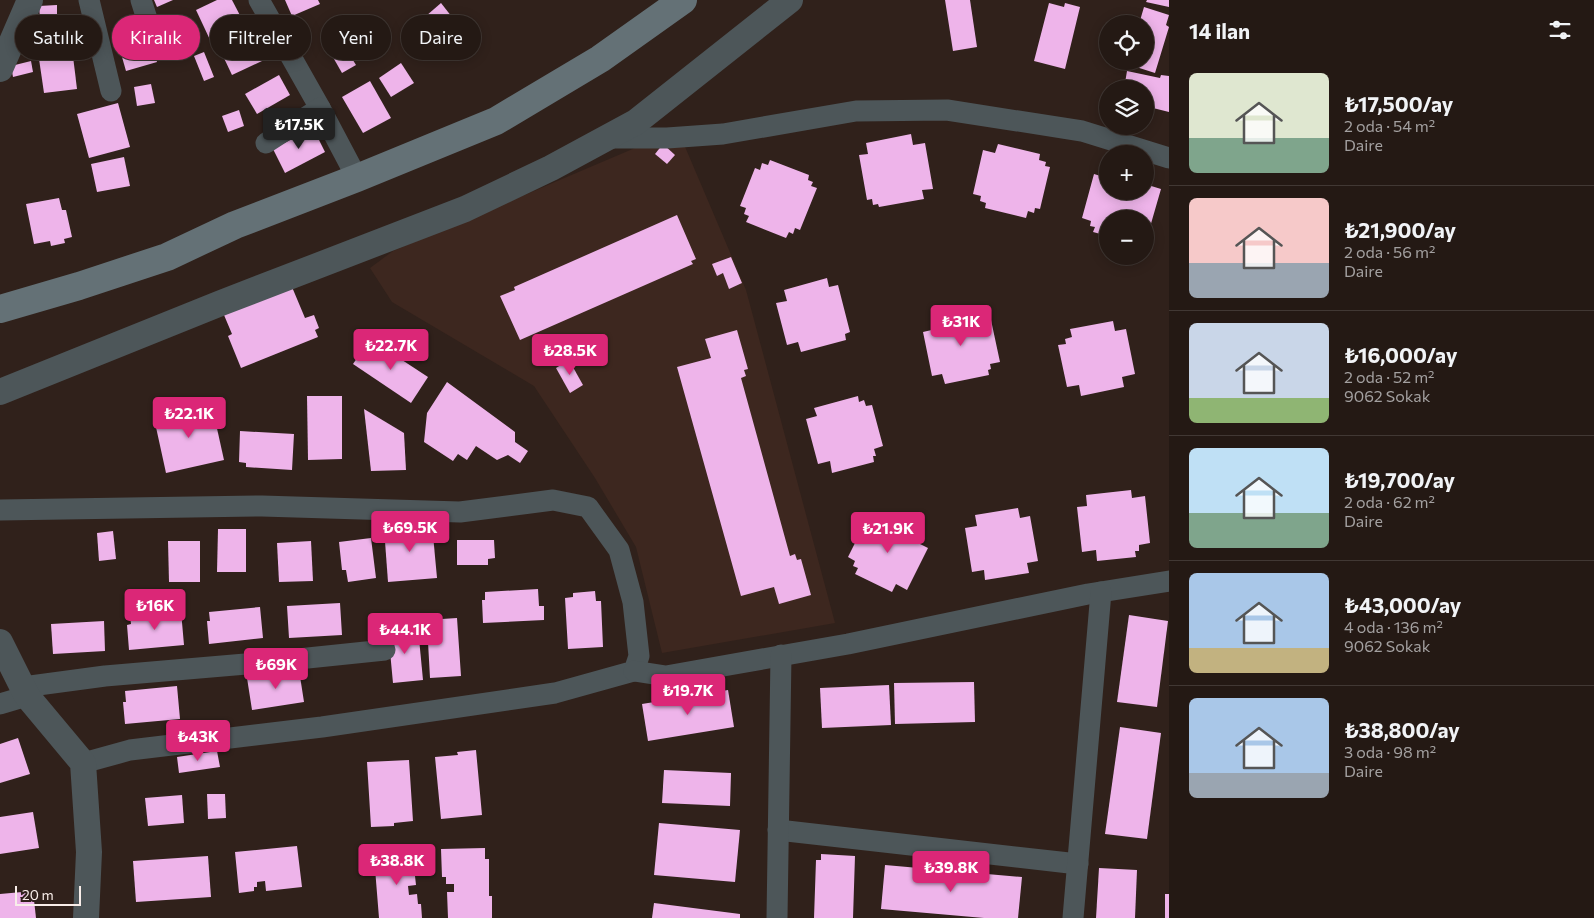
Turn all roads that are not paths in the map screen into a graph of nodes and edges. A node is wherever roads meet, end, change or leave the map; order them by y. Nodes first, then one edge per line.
1 (30, 0) edge
2 (89, 0) edge
3 (259, 0) edge
4 (683, 0) edge
5 (790, 0) edge
6 (0, 69) edge
7 (111, 91) dead end
8 (320, 108) junction
9 (606, 138) junction
10 (266, 143) dead end
11 (1169, 158) edge
12 (357, 178) junction
13 (0, 309) edge
14 (0, 392) edge
15 (0, 510) edge
16 (1169, 581) edge
17 (1101, 592) junction
18 (0, 642) edge
19 (385, 650) dead end
20 (781, 656) junction
21 (634, 672) junction
22 (25, 691) junction
23 (0, 704) edge
24 (83, 764) junction
25 (778, 830) junction
26 (1078, 864) junction
27 (86, 918) edge
28 (776, 918) edge
29 (1074, 918) edge

1 - 6 street
2 - 7 street
3 - 8 street
4 - 12 main road
5 - 9 street
8 - 10 street
8 - 12 street
9 - 11 street
9 - 14 street
12 - 13 main road
15 - 21 street
16 - 17 street
17 - 20 street
17 - 26 street
18 - 22 street
19 - 22 street
20 - 21 street
20 - 25 street
21 - 24 street
22 - 23 street
22 - 24 street
24 - 27 street
25 - 26 street
25 - 28 street
26 - 29 street

